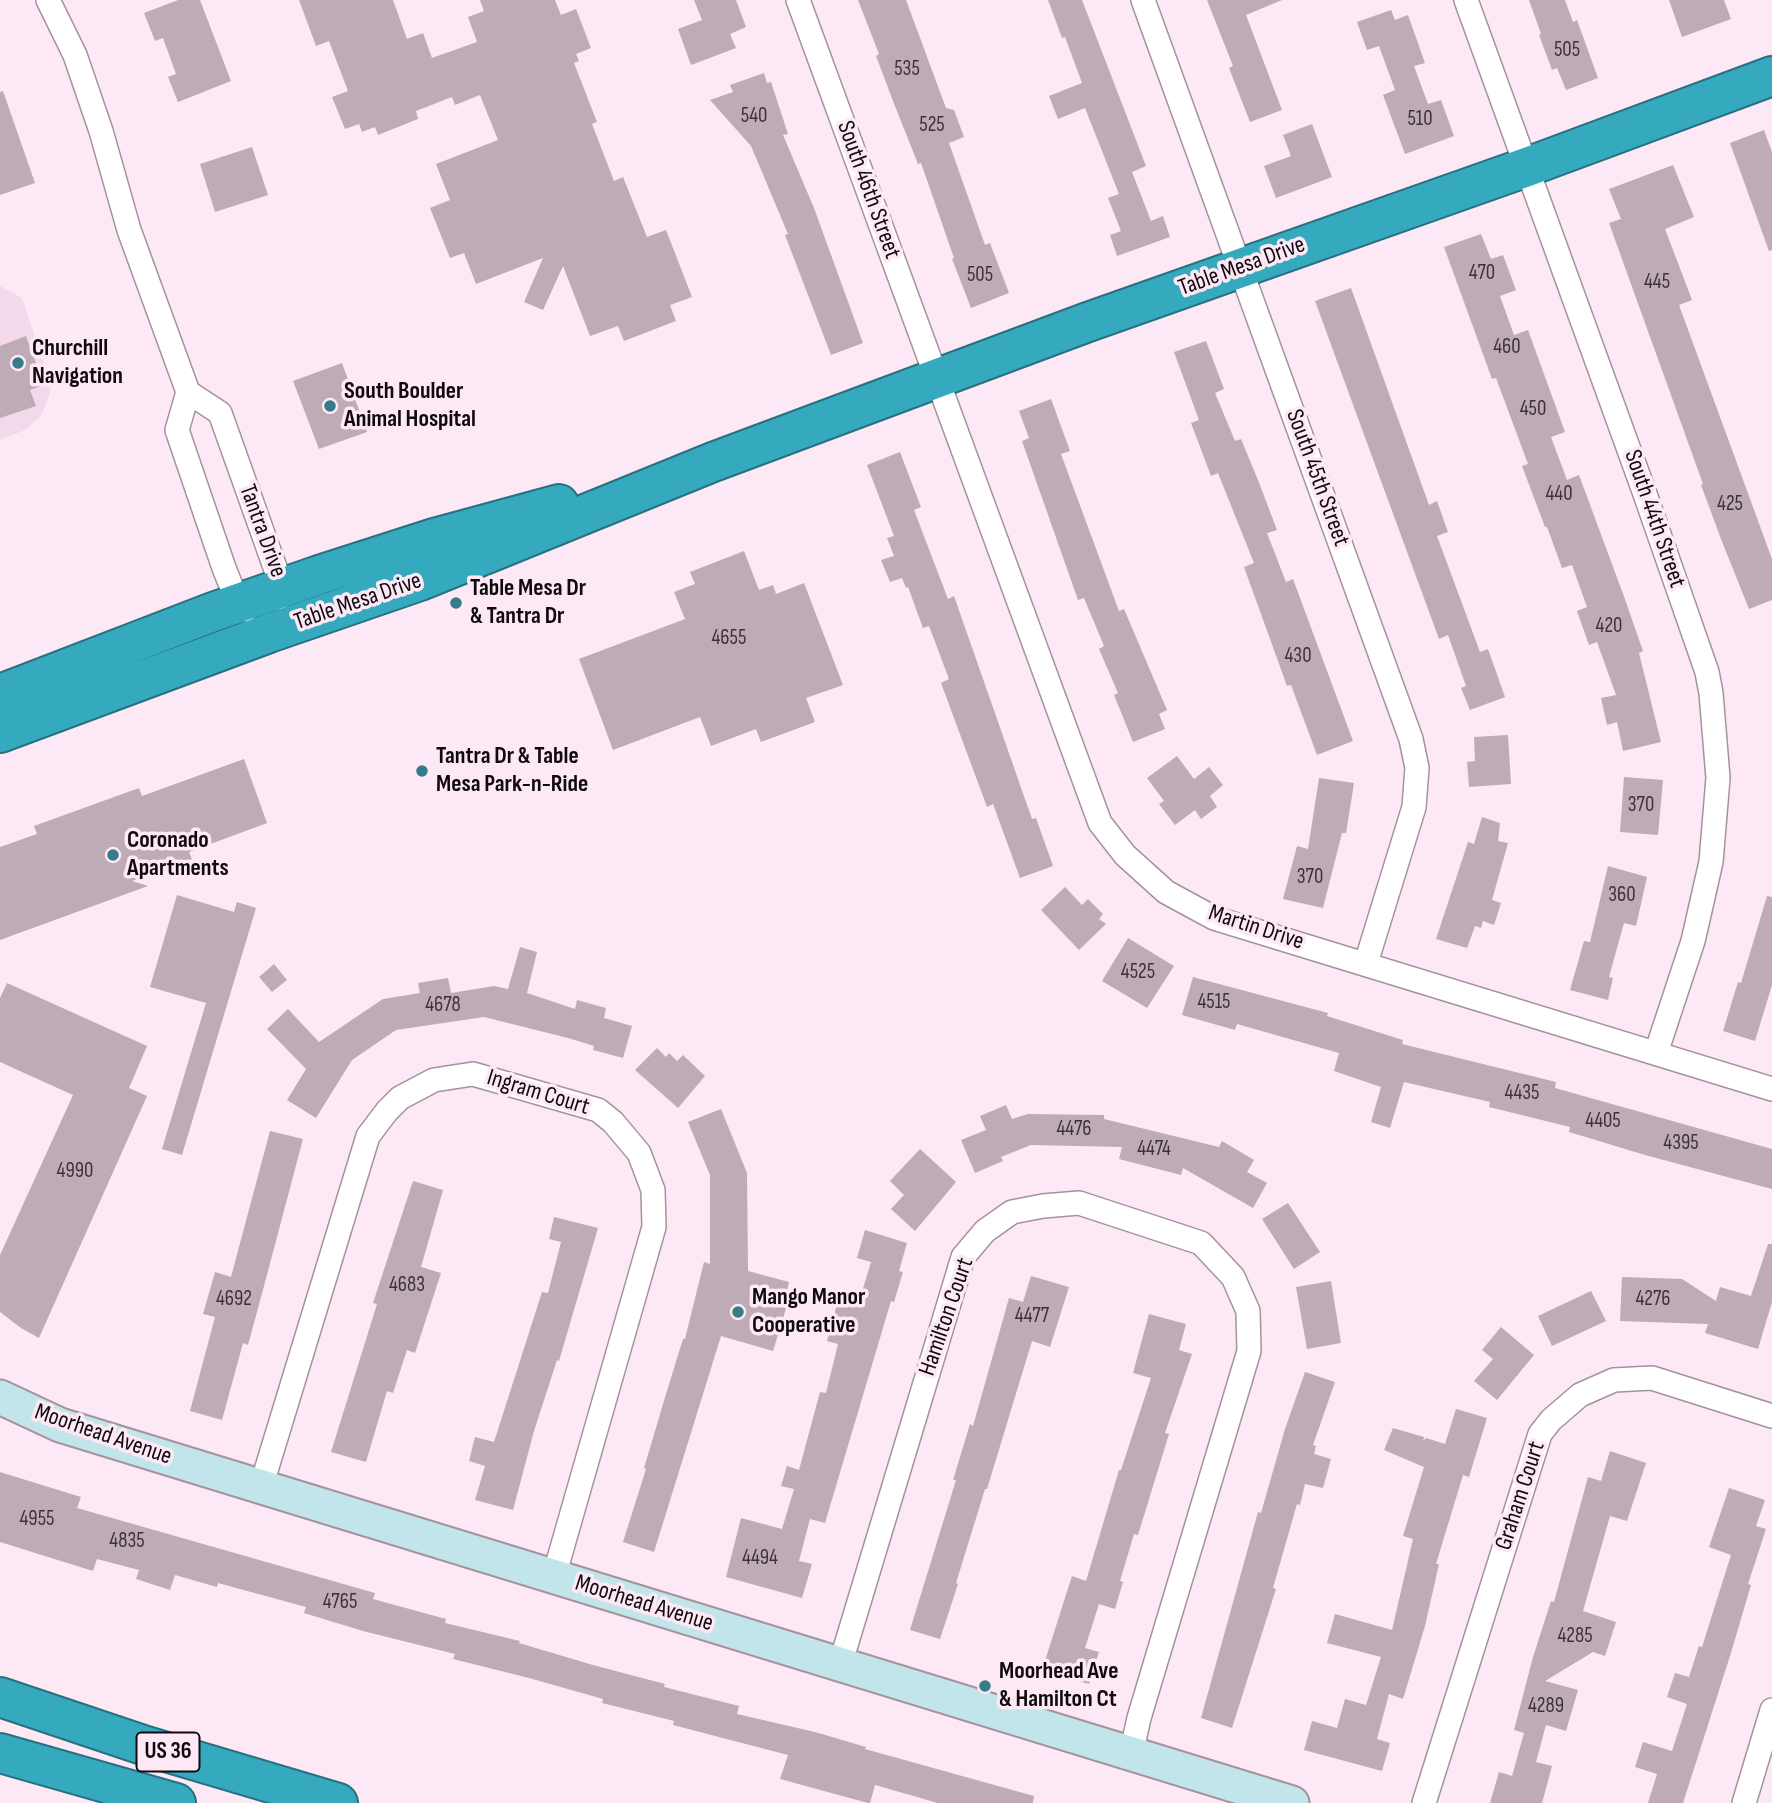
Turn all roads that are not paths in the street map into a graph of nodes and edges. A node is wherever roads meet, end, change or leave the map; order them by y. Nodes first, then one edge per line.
1 (48, 0) edge
2 (798, 0) edge
3 (1143, 0) edge
4 (1466, 0) edge
5 (1772, 76) edge
6 (1527, 167) junction
7 (1241, 267) junction
8 (938, 379) junction
9 (188, 392) junction
10 (713, 462) junction
11 (282, 587) junction
12 (238, 603) junction
13 (270, 633) junction
14 (0, 694) edge
15 (0, 733) edge
16 (1366, 963) junction
17 (1656, 1053) junction
18 (1772, 1089) edge
19 (0, 1396) edge
20 (1772, 1416) edge
21 (261, 1487) junction
22 (554, 1576) junction
23 (839, 1665) junction
24 (0, 1697) edge
25 (1772, 1710) edge
26 (0, 1753) edge
27 (1131, 1754) junction
28 (176, 1803) edge
29 (338, 1803) edge
30 (1292, 1803) edge
31 (1424, 1803) edge
32 (1744, 1803) edge

1 - 9 street
2 - 8 street, South 46th Street
3 - 7 street, South 45th Street
4 - 6 street, South 44th Street
5 - 6 highway, Table Mesa Drive
6 - 7 highway, Table Mesa Drive
6 - 17 street, South 44th Street
7 - 8 highway, Table Mesa Drive
7 - 16 street, South 45th Street
8 - 10 highway, Table Mesa Drive
8 - 16 street, Martin Drive
9 - 11 street, Tantra Drive
9 - 12 street, Tantra Drive
10 - 11 highway, Table Mesa Drive
10 - 13 highway, Table Mesa Drive
11 - 12 highway, Table Mesa Drive
11 - 13 street, Tantra Drive
12 - 13 street, Tantra Drive
12 - 14 highway, Table Mesa Drive
13 - 15 highway, Table Mesa Drive
16 - 17 street, Martin Drive
17 - 18 street, Martin Drive
19 - 21 street, Moorhead Avenue
20 - 31 street, Graham Court
21 - 22 street, Moorhead Avenue
21 - 22 street, Ingram Court
22 - 23 street, Moorhead Avenue
23 - 27 street, Moorhead Avenue
23 - 27 street, Hamilton Court
24 - 29 highway, US 36
25 - 32 street
26 - 28 highway, US 36
27 - 30 street, Moorhead Avenue

